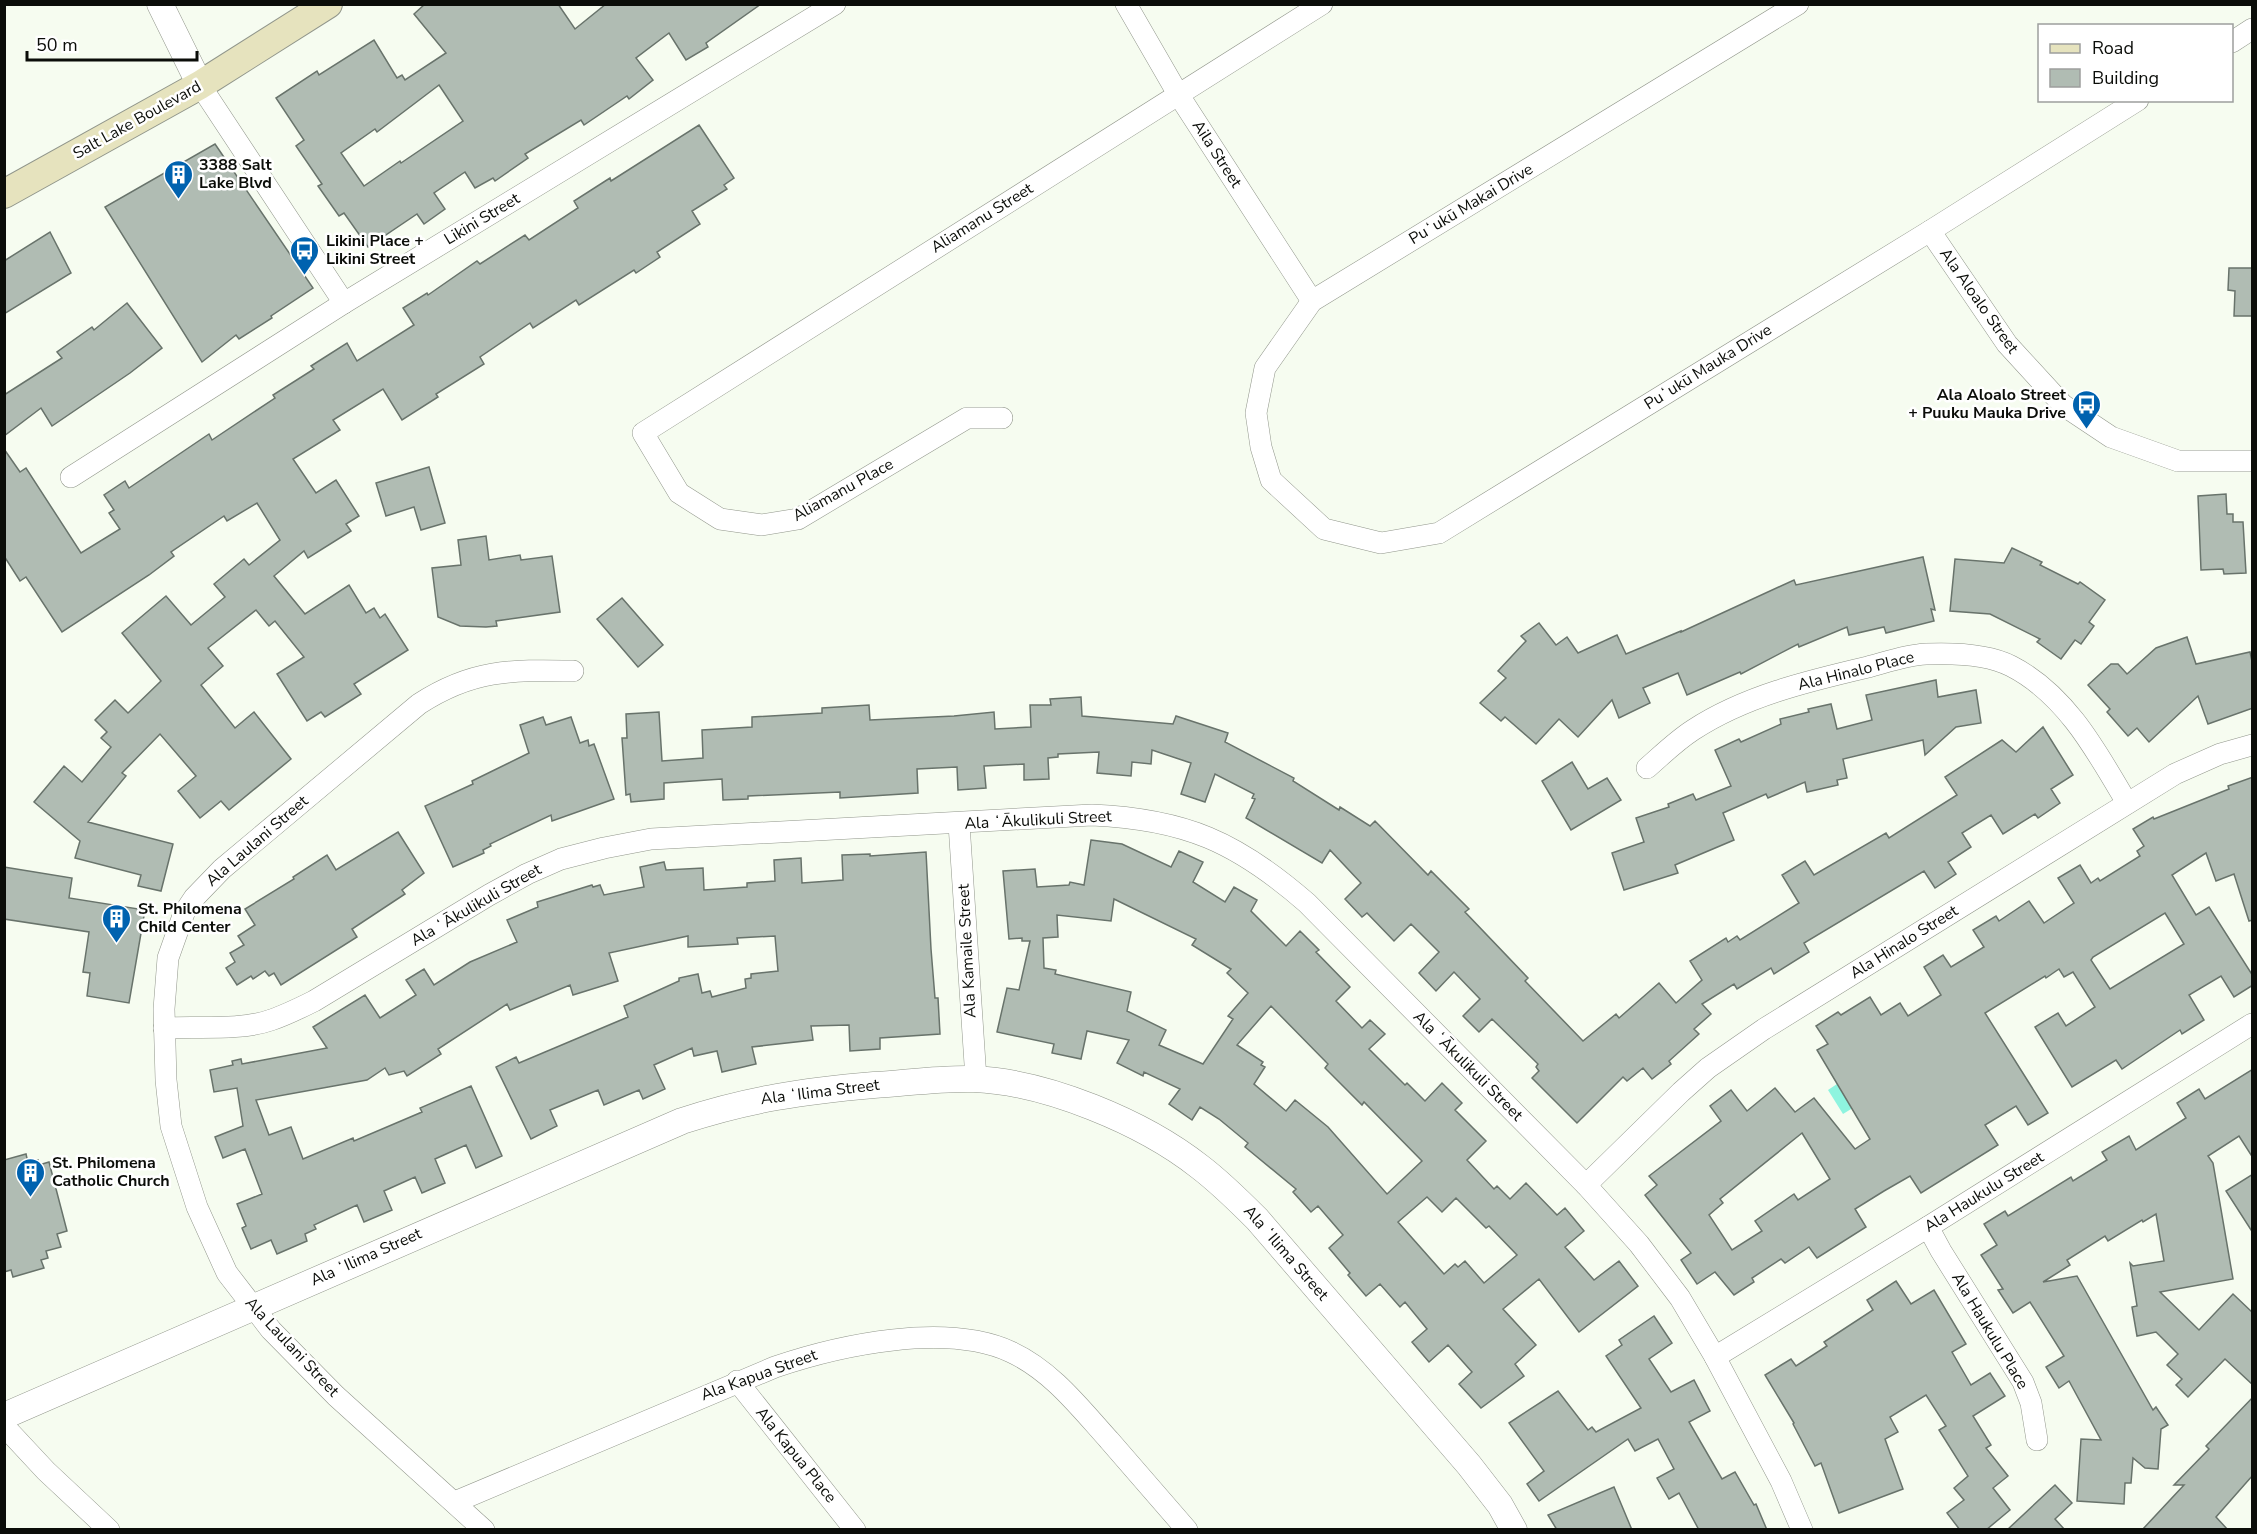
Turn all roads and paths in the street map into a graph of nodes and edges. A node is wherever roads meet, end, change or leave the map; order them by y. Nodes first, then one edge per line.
1 (160, 4) edge
2 (328, 4) edge
3 (835, 4) edge
4 (1126, 4) edge
5 (1322, 4) edge
6 (1798, 4) edge
7 (2253, 28) edge
8 (2233, 41) edge
9 (200, 85) junction
10 (1178, 94) junction
11 (2135, 102) edge
12 (4, 194) edge
13 (1930, 231) junction
14 (1312, 301) junction
15 (344, 303) junction
16 (1002, 418) dead end
17 (643, 433) joint
18 (2253, 461) edge
19 (71, 477) dead end
20 (1271, 480) joint
21 (573, 671) dead end
22 (2253, 745) edge
23 (1647, 768) dead end
24 (2127, 803) junction
25 (959, 824) junction
26 (2253, 1024) edge
27 (164, 1028) junction
28 (976, 1079) junction
29 (1586, 1185) junction
30 (1928, 1227) junction
31 (252, 1307) junction
32 (1715, 1357) junction
33 (737, 1381) junction
34 (4, 1416) edge
35 (4, 1426) edge
36 (2037, 1440) dead end
37 (454, 1503) junction
38 (109, 1530) edge
39 (484, 1530) edge
40 (855, 1530) edge
41 (1187, 1530) edge
42 (1514, 1530) edge
43 (1802, 1530) edge

1 - 9 street
2 - 9 main road, Salt Lake Boulevard
3 - 15 street, Likini Street
4 - 10 street, Aila Street
5 - 10 street, Aliamanu Street
6 - 14 street, Puʻukū Makai Drive
7 - 8 street
9 - 12 main road, Salt Lake Boulevard
9 - 15 street
10 - 14 street, Aila Street
10 - 17 street, Aliamanu Street
11 - 13 street, Puʻukū Mauka Drive
13 - 18 street, Ala Aloalo Street
13 - 20 street, Puʻukū Mauka Drive
14 - 20 street, Puʻukū Makai Drive
15 - 19 street, Likini Street
16 - 17 street, Aliamanu Place
21 - 27 street, Ala Laulani Street
22 - 24 street, Ala Hinalo Street
23 - 24 street, Ala Hinalo Place
24 - 29 street, Ala Hinalo Street
25 - 27 street, Ala ʻĀkulikuli Street
25 - 28 street, Ala Kamaile Street
25 - 29 street, Ala ʻĀkulikuli Street
26 - 30 street, Ala Haukulu Street
27 - 31 street, Ala Laulani Street
28 - 31 street, Ala ʻIlima Street
28 - 42 street, Ala ʻIlima Street
29 - 32 street, Ala ʻĀkulikuli Street
30 - 32 street, Ala Haukulu Street
30 - 36 street, Ala Haukulu Place
31 - 34 street, Ala ʻIlima Street
31 - 37 street, Ala Laulani Street
32 - 43 street, Ala ʻĀkulikuli Street
33 - 37 street, Ala Kapua Street
33 - 40 street, Ala Kapua Place
33 - 41 street, Ala Kapua Street
35 - 38 street
37 - 39 street, Ala Laulani Street

